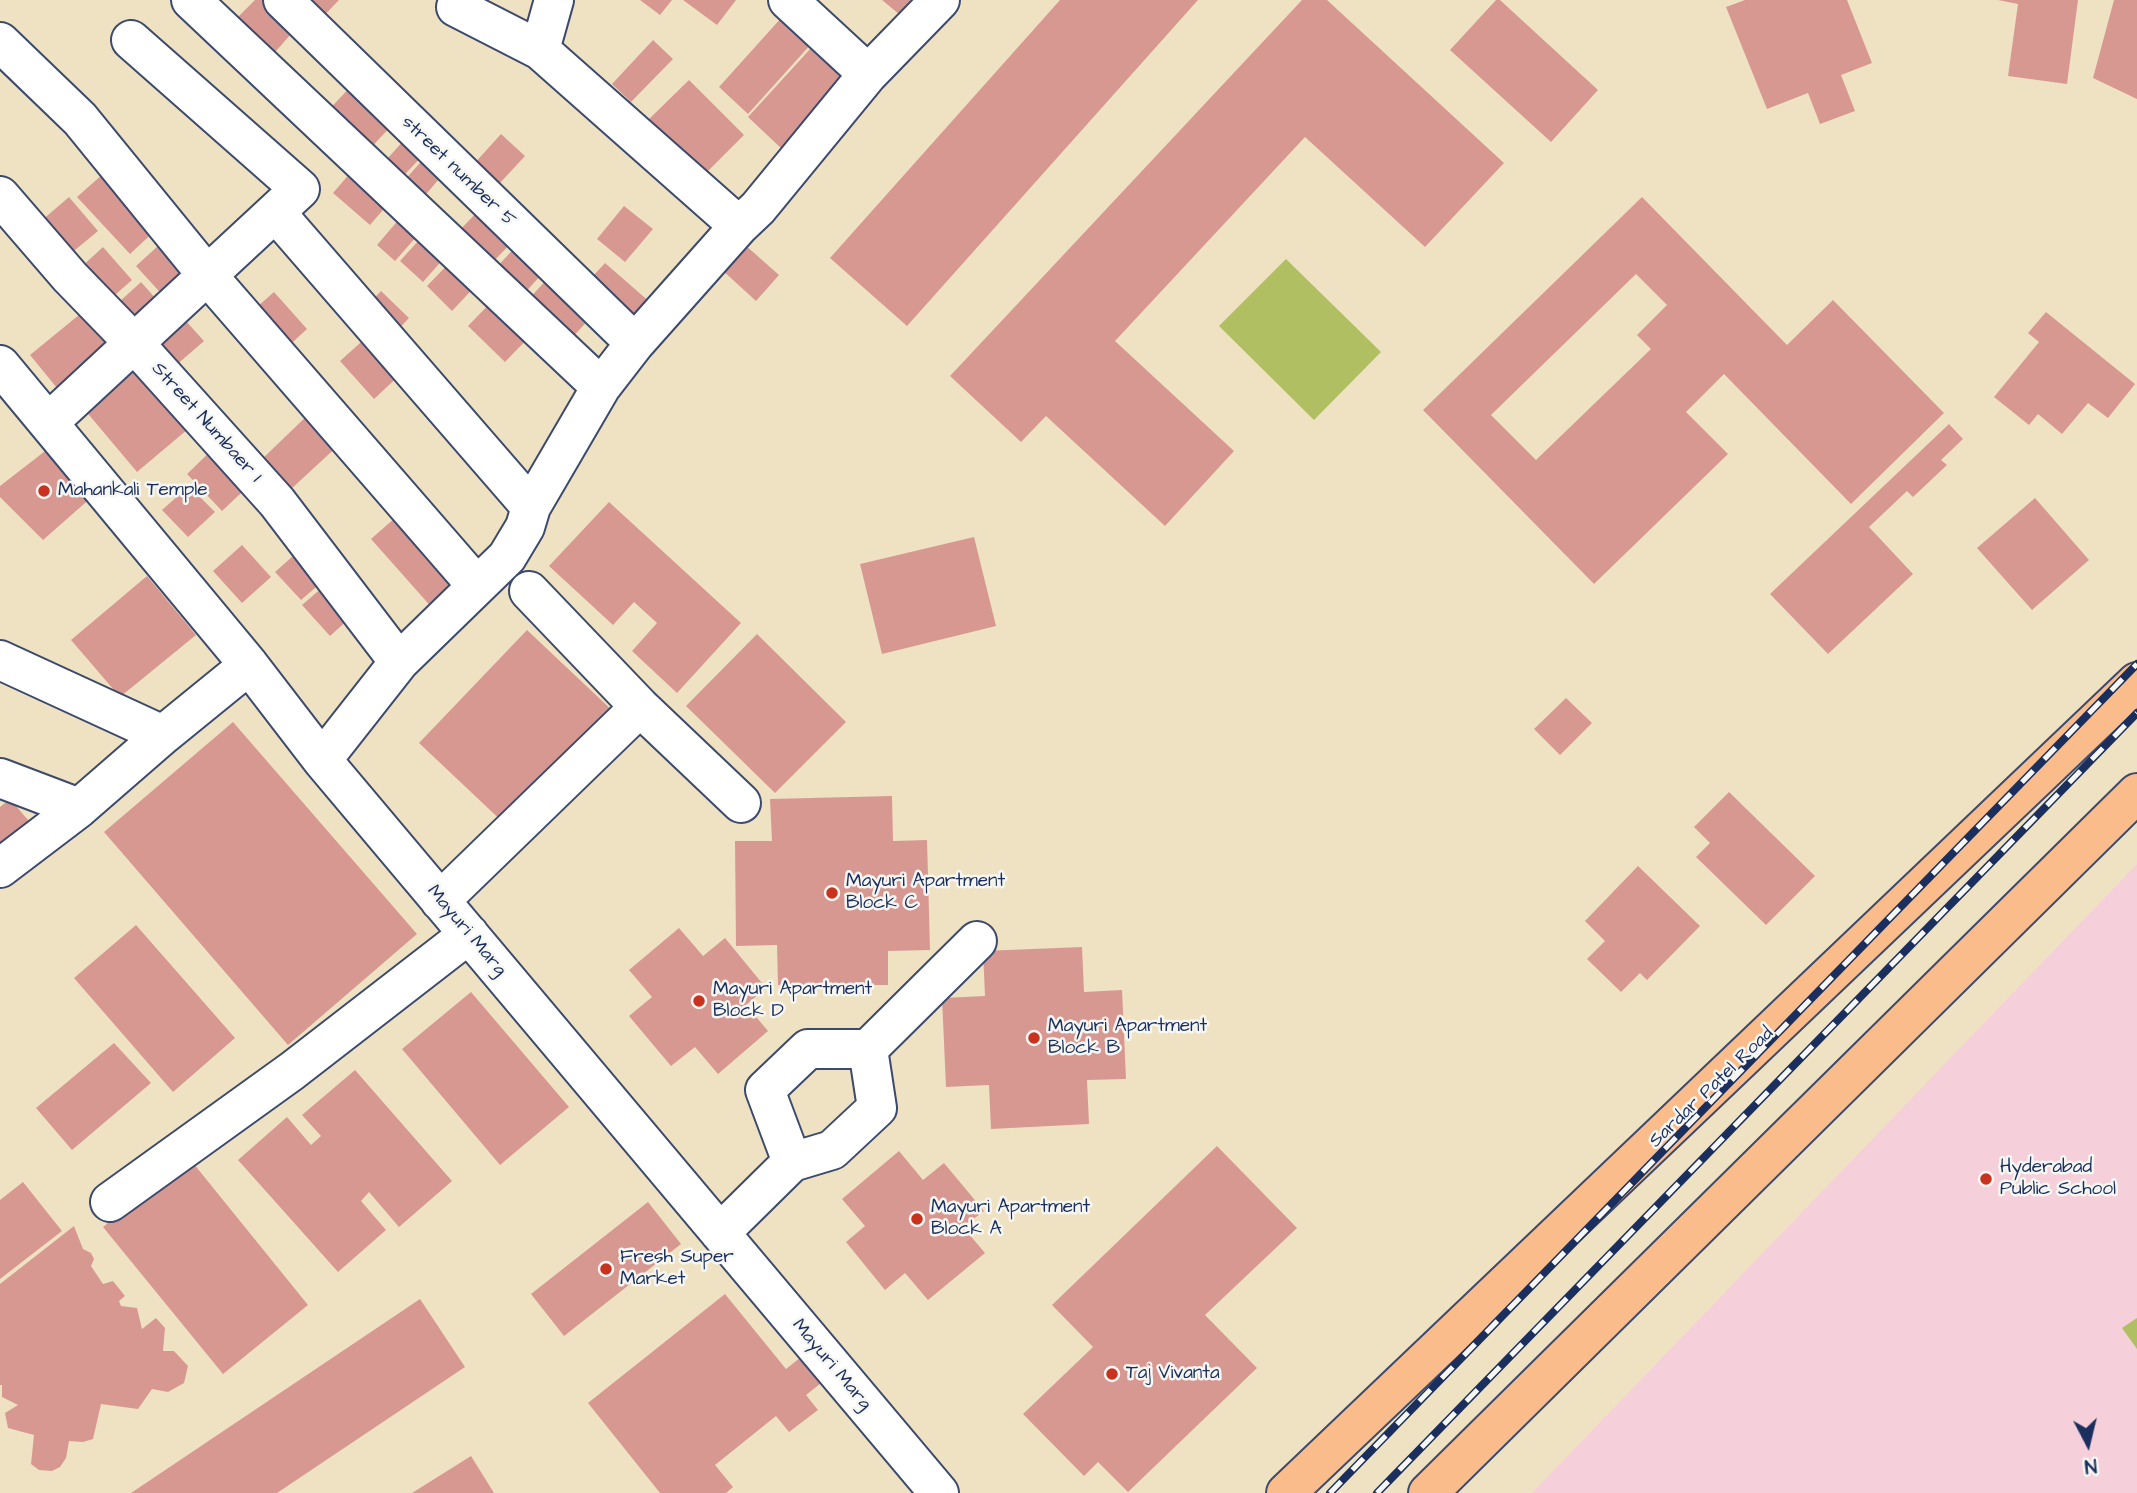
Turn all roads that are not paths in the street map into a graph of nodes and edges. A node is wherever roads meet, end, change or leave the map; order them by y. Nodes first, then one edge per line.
1 (191, 0) edge
2 (283, 0) edge
3 (554, 0) edge
4 (788, 0) edge
5 (940, 0) edge
6 (450, 2) edge
7 (131, 40) dead end
8 (0, 42) edge
9 (541, 50) junction
10 (869, 75) junction
11 (0, 196) edge
12 (276, 213) junction
13 (739, 226) junction
14 (208, 275) junction
15 (134, 343) junction
16 (635, 343) junction
17 (0, 365) edge
18 (601, 387) junction
19 (48, 422) junction
20 (531, 507) junction
21 (477, 586) junction
22 (529, 591) dead end
23 (0, 660) edge
24 (400, 662) junction
25 (249, 664) junction
26 (2137, 682) edge
27 (640, 707) junction
28 (163, 735) junction
29 (322, 760) junction
30 (0, 778) edge
31 (2137, 793) edge
32 (741, 803) dead end
33 (79, 808) junction
34 (0, 867) edge
35 (440, 901) junction
36 (469, 934) junction
37 (977, 941) dead end
38 (868, 1049) junction
39 (792, 1162) junction
40 (110, 1202) dead end
41 (720, 1233) junction
42 (939, 1493) edge
43 (1286, 1493) edge
44 (1428, 1493) edge

1 - 18 street
2 - 16 street, street number 5
3 - 9 street
4 - 10 street
5 - 10 street
6 - 9 street
7 - 12 street
8 - 14 street
9 - 13 street
10 - 13 street
11 - 15 street, Street Numbaer 1
12 - 14 street
12 - 20 street
13 - 16 street
14 - 15 street
14 - 21 street
15 - 19 street
15 - 24 street, Street Numbaer 1
16 - 18 street
17 - 19 street, Mayuri Marg
18 - 20 street
19 - 25 street, Mayuri Marg
20 - 21 street
21 - 24 street
22 - 27 street
23 - 28 street
24 - 29 street
25 - 28 street
25 - 29 street, Mayuri Marg
26 - 43 main road, Sardar Patel Road
27 - 32 street
27 - 35 street
28 - 33 street
29 - 35 street, Mayuri Marg
30 - 33 street
31 - 44 main road
33 - 34 street
35 - 36 street, Mayuri Marg
36 - 40 street
36 - 41 street, Mayuri Marg
37 - 38 street
38 - 39 street
38 - 39 street
39 - 41 street
41 - 42 street, Mayuri Marg

